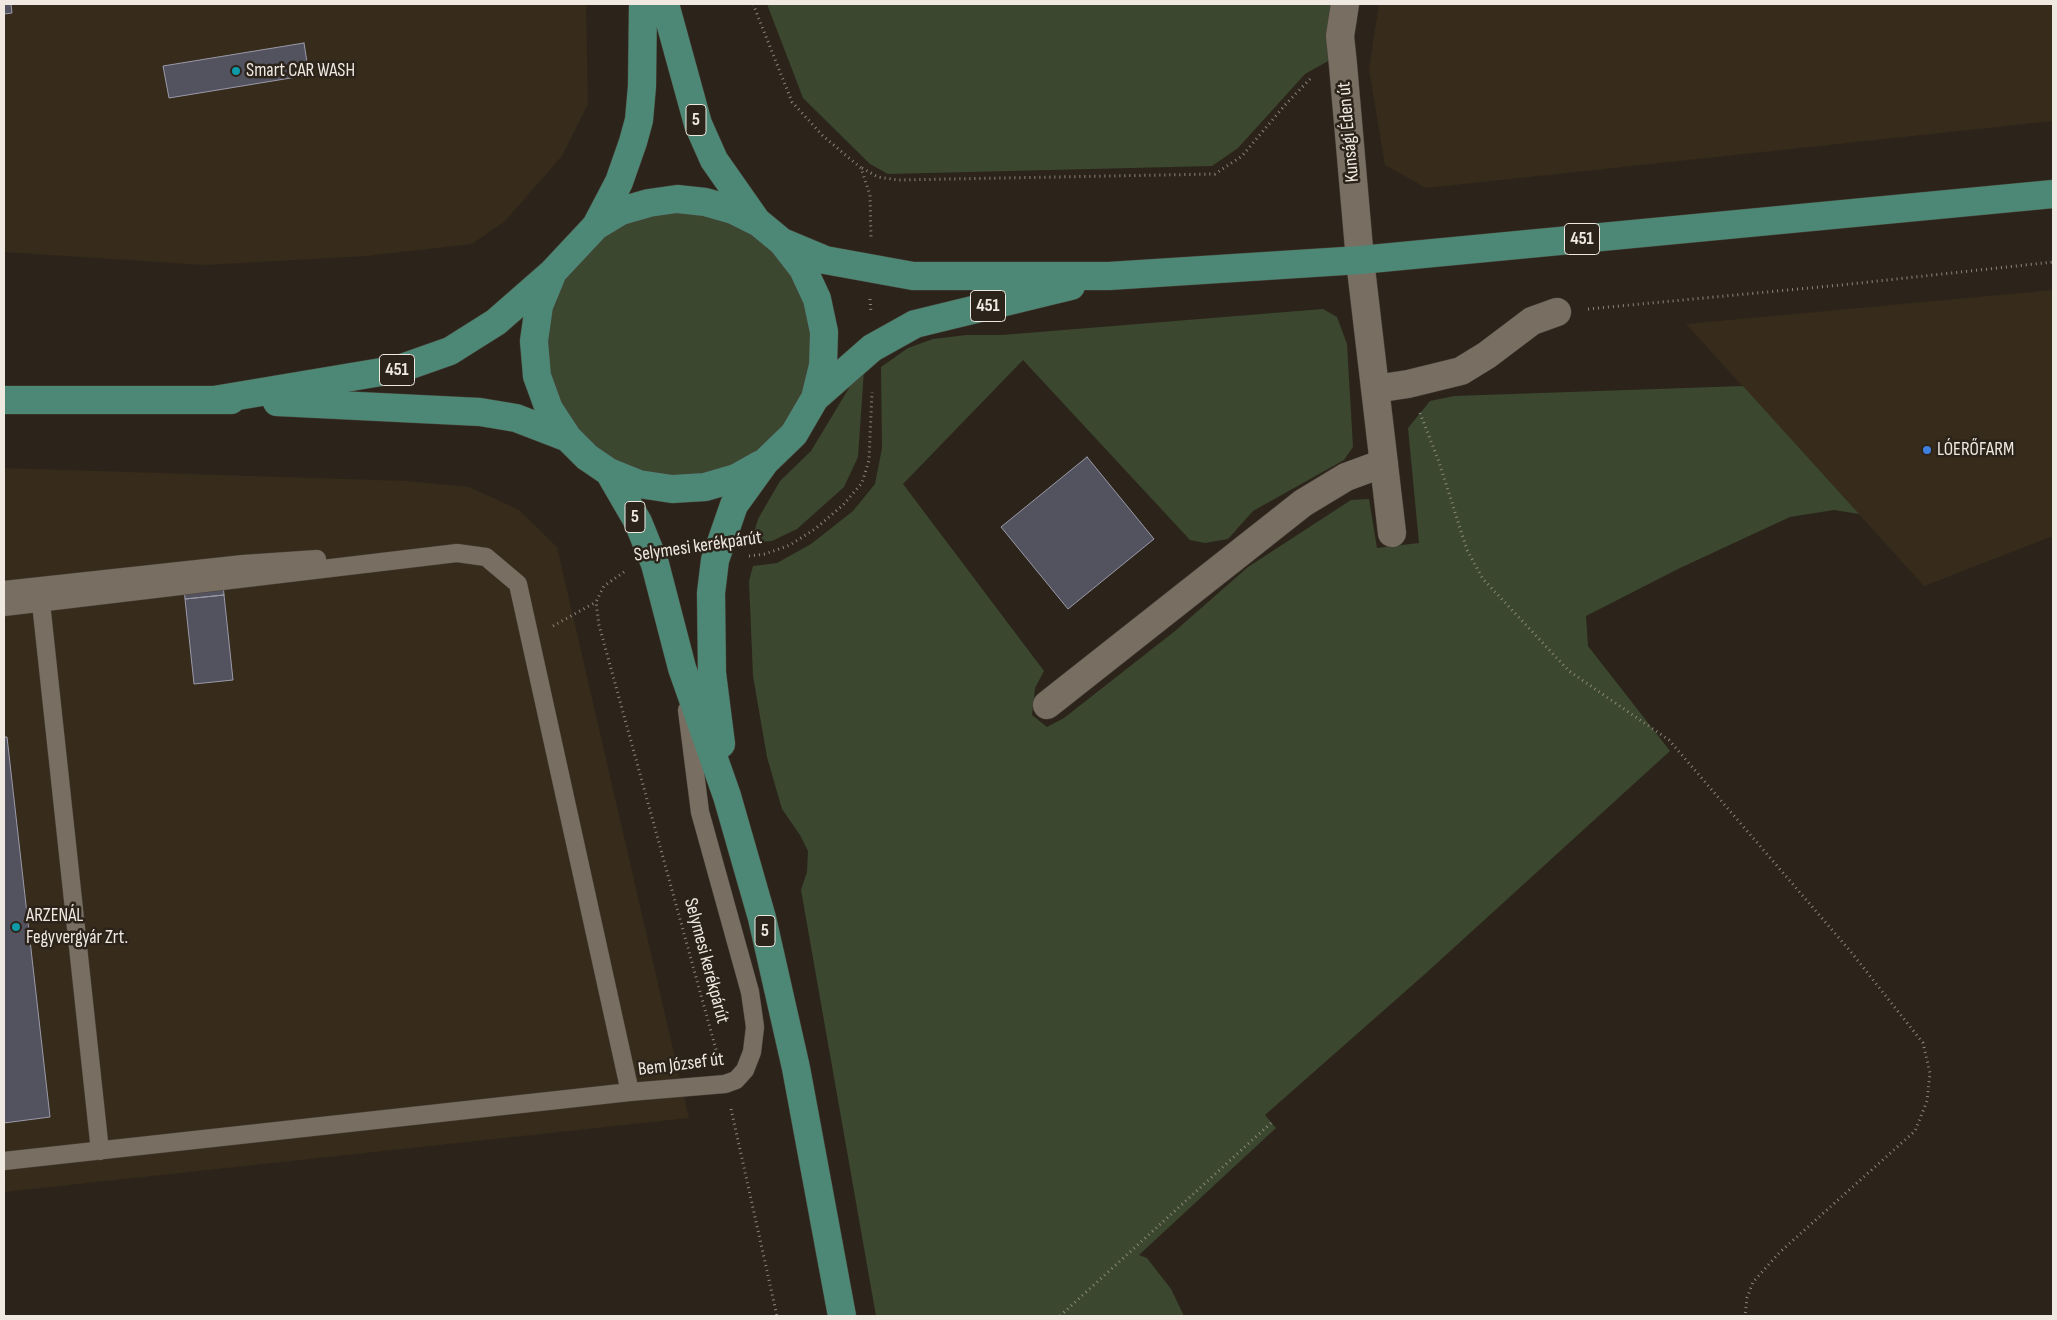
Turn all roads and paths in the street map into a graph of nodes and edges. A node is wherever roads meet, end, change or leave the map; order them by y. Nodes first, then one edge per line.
1 (644, 4) edge
2 (665, 4) edge
3 (753, 4) edge
4 (1345, 4) edge
5 (1343, 65) junction
6 (861, 168) junction
7 (2053, 194) edge
8 (759, 223) junction
9 (596, 226) junction
10 (782, 242) junction
11 (1360, 260) junction
12 (2053, 262) edge
13 (870, 268) junction
14 (552, 273) junction
15 (1109, 276) junction
16 (1557, 312) joint
17 (872, 348) junction
18 (1408, 384) junction
19 (1375, 389) junction
20 (814, 398) junction
21 (4, 400) edge
22 (214, 400) junction
23 (568, 438) junction
24 (765, 462) junction
25 (1384, 463) junction
26 (609, 472) junction
27 (1392, 533) dead end
28 (457, 553) junction
29 (715, 560) junction
30 (655, 564) junction
31 (4, 590) edge
32 (596, 602) junction
33 (41, 603) junction
34 (4, 607) edge
35 (531, 638) junction
36 (682, 668) junction
37 (1047, 705) dead end
38 (727, 796) junction
39 (725, 1084) junction
40 (630, 1092) junction
41 (1271, 1123) dead end
42 (100, 1151) junction
43 (4, 1161) edge
44 (777, 1316) edge
45 (842, 1316) edge
46 (1060, 1316) edge
47 (1745, 1316) edge

1 - 9 main road, 5
2 - 8 main road, 5
3 - 6 path
4 - 5 street, Kunsági Éden út
5 - 6 path
5 - 11 street, Kunsági Éden út
6 - 13 path, Selymesi kerékpárút
7 - 11 main road, 451
8 - 9 main road, 5
8 - 10 main road, 5
9 - 14 main road, 5
10 - 13 main road, 451
10 - 20 main road, 5
11 - 15 main road, 451
11 - 19 street, Kunsági Éden út
12 - 16 path
13 - 15 main road, 451
13 - 17 path, Selymesi kerékpárút
14 - 22 main road, 451
14 - 23 main road, 5
15 - 17 main road, 451
16 - 18 street
17 - 20 main road, 451
17 - 29 path, Selymesi kerékpárút
18 - 19 street
18 - 47 path
19 - 25 street, Kunsági Éden út
20 - 24 main road, 5
21 - 22 main road, 451
22 - 23 main road, 451
23 - 26 main road, 5
24 - 26 main road, 5
24 - 29 main road, 5
25 - 27 street, Kunsági Éden út
25 - 37 street
26 - 30 main road, 5
28 - 31 lane
28 - 33 lane
28 - 35 lane, Bem József út
29 - 38 main road, 5
30 - 32 path, Selymesi kerékpárút
30 - 36 main road, 5
32 - 35 path
32 - 39 path, Selymesi kerékpárút
33 - 34 lane
33 - 42 lane
35 - 40 lane, Bem József út
36 - 38 main road, 5
36 - 39 lane, Bem József út
38 - 45 main road, 5
39 - 40 lane, Bem József út
39 - 44 path, Selymesi kerékpárút
40 - 42 lane
41 - 46 path
42 - 43 lane

